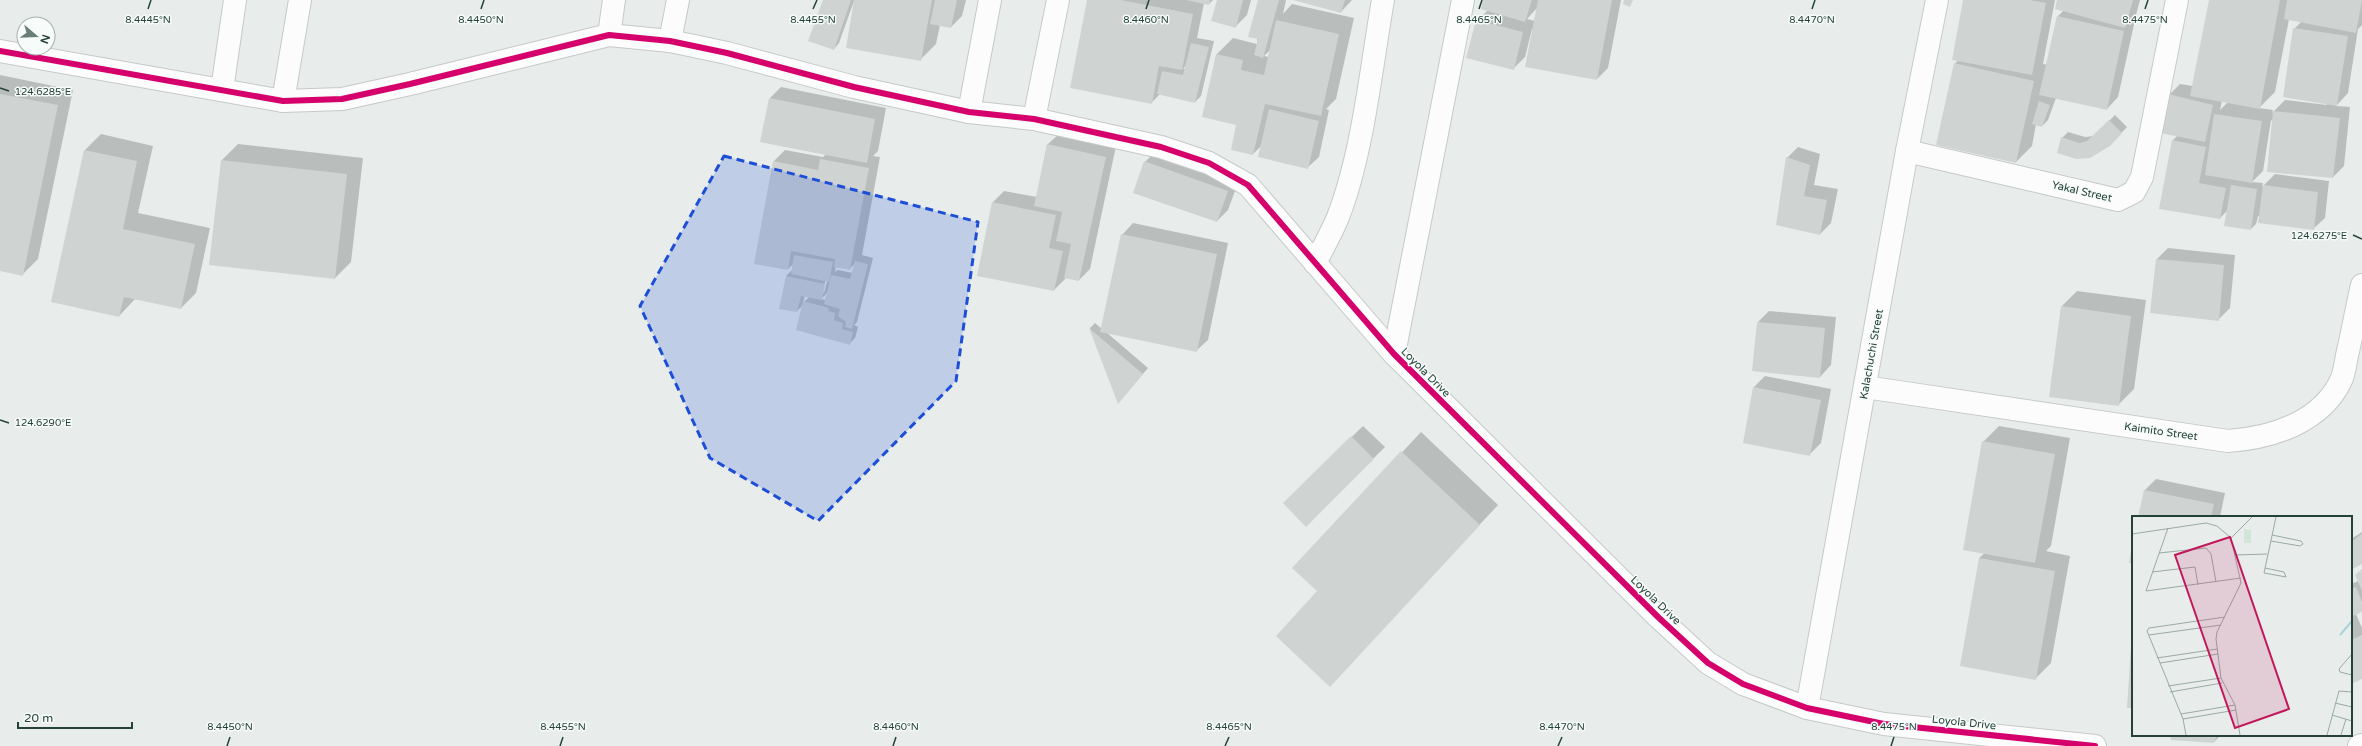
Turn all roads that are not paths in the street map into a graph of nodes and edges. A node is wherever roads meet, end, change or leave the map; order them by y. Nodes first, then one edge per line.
1 (235, 0) edge
2 (300, 0) edge
3 (614, 0) edge
4 (678, 0) edge
5 (990, 0) edge
6 (1058, 0) edge
7 (1383, 0) edge
8 (1463, 0) edge
9 (1937, 0) edge
10 (2177, 0) edge
11 (609, 35) junction
12 (670, 40) junction
13 (0, 52) edge
14 (222, 90) junction
15 (283, 102) junction
16 (969, 112) junction
17 (1034, 119) junction
18 (1907, 151) junction
19 (1315, 263) junction
20 (2362, 285) edge
21 (1394, 354) junction
22 (1865, 387) junction
23 (1807, 708) junction
24 (2095, 746) edge

1 - 14 street
2 - 15 street
3 - 11 street
4 - 12 street
5 - 16 street
6 - 17 street
7 - 19 street
8 - 21 street
9 - 18 street, Kalachuchi Street
10 - 18 street, Yakal Street
11 - 12 street, Loyola Drive
11 - 15 street, Loyola Drive
12 - 16 street, Loyola Drive
13 - 14 street, Loyola Drive
14 - 15 street, Loyola Drive
16 - 17 street, Loyola Drive
17 - 19 street, Loyola Drive
18 - 22 street, Kalachuchi Street
19 - 21 street, Loyola Drive
20 - 22 street, Kaimito Street
21 - 23 street, Loyola Drive
22 - 23 street, Kalachuchi Street
23 - 24 street, Loyola Drive

